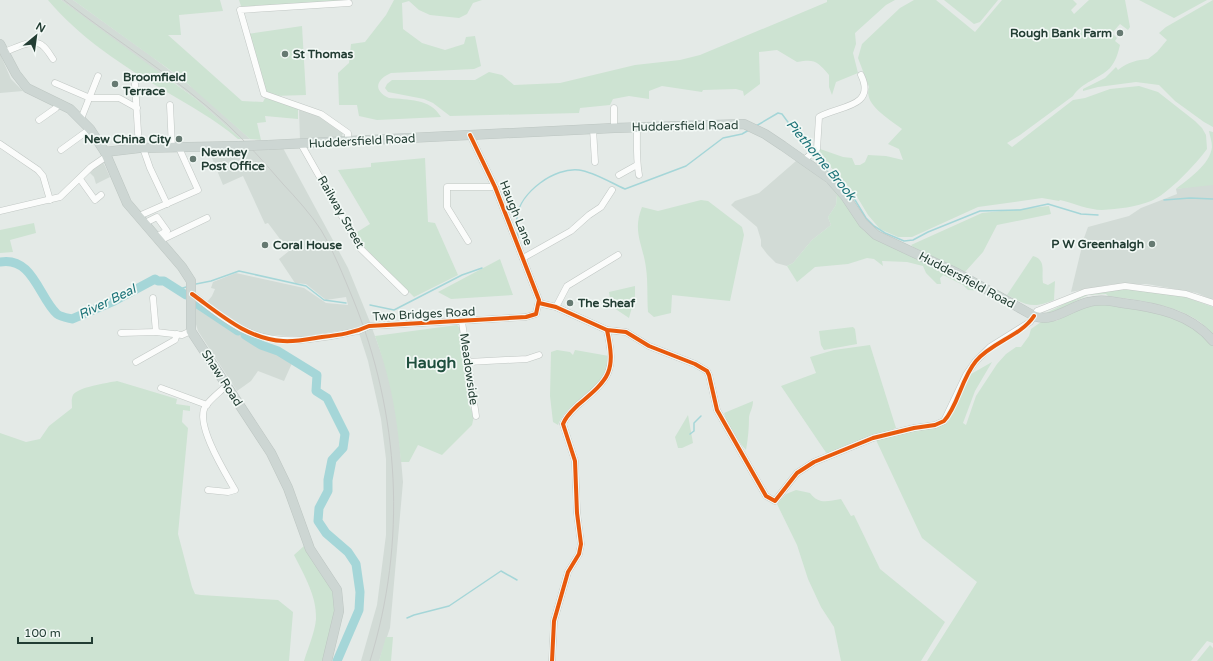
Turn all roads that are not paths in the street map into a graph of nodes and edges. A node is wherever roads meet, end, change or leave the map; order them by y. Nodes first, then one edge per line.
1 (349, 3) dead end
2 (2, 48) edge
3 (53, 59) dead end
4 (861, 75) dead end
5 (98, 76) dead end
6 (55, 83) dead end
7 (135, 84) dead end
8 (90, 98) junction
9 (60, 103) junction
10 (170, 105) dead end
11 (137, 108) junction
12 (614, 108) dead end
13 (81, 119) junction
14 (39, 120) dead end
15 (637, 127) junction
16 (614, 128) junction
17 (90, 129) junction
18 (593, 129) junction
19 (470, 135) junction
20 (348, 142) junction
21 (0, 144) edge
22 (301, 144) junction
23 (141, 148) junction
24 (176, 148) junction
25 (61, 150) dead end
26 (106, 154) junction
27 (806, 158) junction
28 (595, 162) dead end
29 (637, 165) junction
30 (619, 175) dead end
31 (639, 175) dead end
32 (80, 179) junction
33 (495, 186) junction
34 (612, 190) dead end
35 (101, 196) dead end
36 (50, 200) junction
37 (167, 204) junction
38 (0, 211) edge
39 (207, 218) dead end
40 (142, 220) junction
41 (157, 239) junction
42 (468, 241) dead end
43 (618, 255) dead end
44 (523, 258) junction
45 (405, 292) dead end
46 (192, 294) junction
47 (153, 298) dead end
48 (539, 301) junction
49 (1213, 303) edge
50 (556, 307) junction
51 (1034, 316) junction
52 (462, 322) junction
53 (606, 330) junction
54 (192, 331) junction
55 (156, 332) junction
56 (121, 333) dead end
57 (177, 334) junction
58 (1213, 341) edge
59 (539, 355) dead end
60 (136, 362) dead end
61 (468, 362) junction
62 (227, 385) junction
63 (161, 388) dead end
64 (208, 405) junction
65 (476, 416) dead end
66 (208, 490) dead end
67 (327, 661) edge
68 (552, 661) edge

1 - 20 street
2 - 3 street
2 - 9 main road
4 - 27 street
5 - 8 street
6 - 8 street
7 - 11 street
8 - 11 street
8 - 13 street
9 - 13 main road
9 - 14 street
10 - 24 street
11 - 23 street
12 - 16 street
13 - 17 main road
15 - 16 main road, Huddersfield Road
15 - 27 main road, Huddersfield Road
15 - 29 street
16 - 18 main road, Huddersfield Road
17 - 25 street
17 - 26 main road
18 - 19 main road, Huddersfield Road
18 - 28 street
19 - 20 main road, Huddersfield Road
19 - 33 street, Haugh Lane
20 - 22 main road, Huddersfield Road
21 - 36 street
22 - 24 main road, Huddersfield Road, bridge
22 - 45 street, Railway Street
23 - 24 main road, Huddersfield Road
23 - 26 main road, Huddersfield Road
23 - 37 street
24 - 37 street
26 - 32 street
26 - 40 main road
27 - 51 main road, Huddersfield Road
29 - 30 street
29 - 31 street
32 - 35 street
32 - 36 street
33 - 42 street
33 - 44 street, Haugh Lane
34 - 44 street
36 - 38 street
37 - 40 street
39 - 41 street
40 - 41 main road
40 - 41 street
41 - 46 main road
43 - 50 street
44 - 48 street, Haugh Lane
46 - 52 street, Two Bridges Road, bridge
46 - 54 main road
47 - 55 street
48 - 50 street
48 - 52 street, Two Bridges Road
49 - 51 street
50 - 53 street
51 - 53 street
51 - 58 main road
52 - 61 street, Meadowside
53 - 68 street
54 - 57 street
54 - 62 main road, Shaw Road
55 - 56 street
55 - 57 street
57 - 60 street
59 - 61 street
61 - 65 street, Meadowside
62 - 64 street
62 - 67 main road, Shaw Road
63 - 64 street
64 - 66 street

